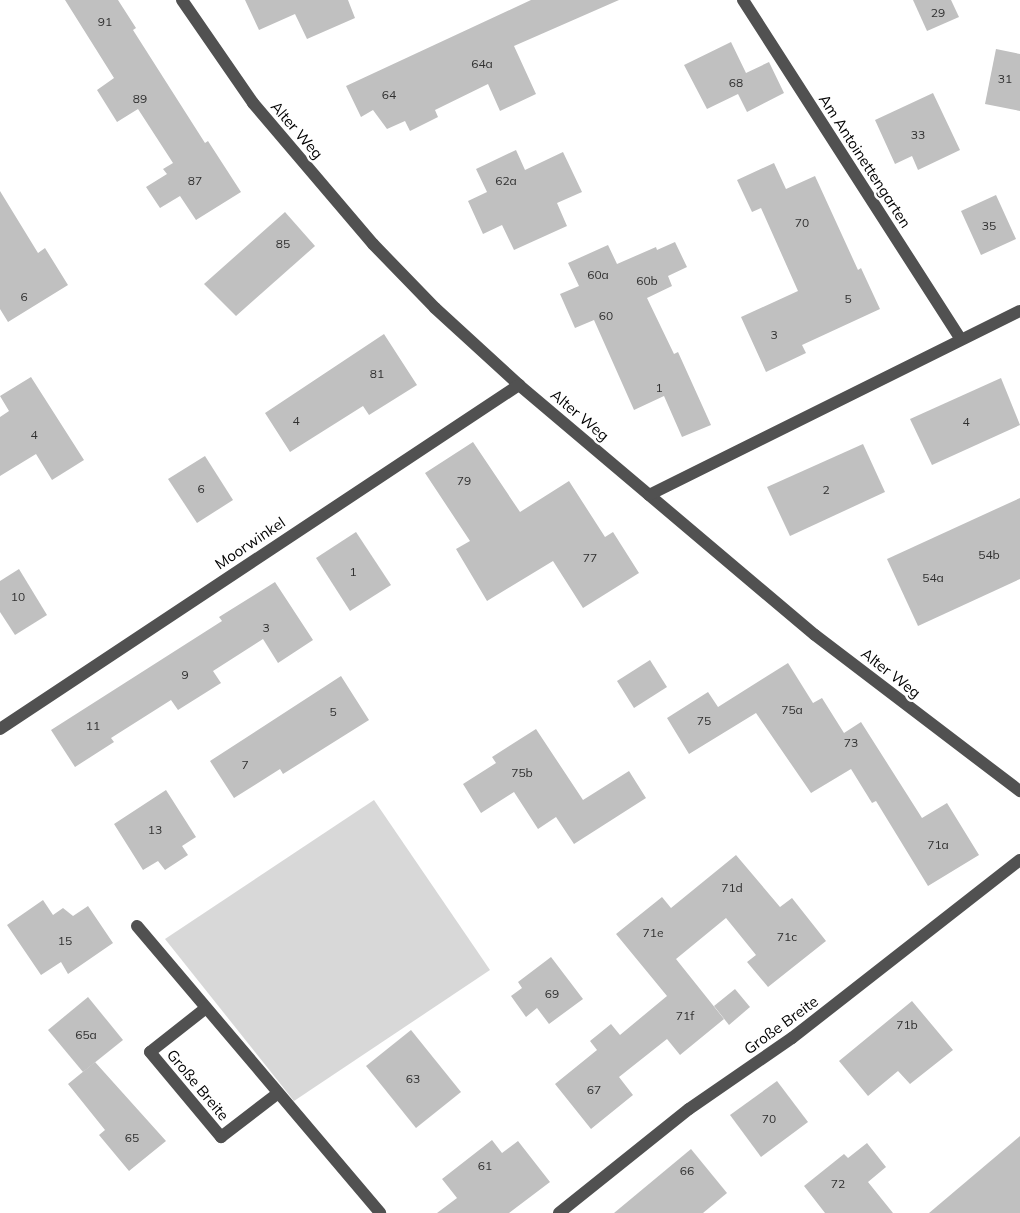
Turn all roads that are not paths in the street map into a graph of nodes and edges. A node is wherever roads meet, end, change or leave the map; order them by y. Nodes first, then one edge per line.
1 (182, 0) edge
2 (742, 0) edge
3 (1020, 311) edge
4 (961, 339) junction
5 (519, 385) junction
6 (649, 495) junction
7 (0, 729) edge
8 (1020, 790) edge
9 (1020, 860) edge
10 (137, 926) dead end
11 (206, 1008) junction
12 (278, 1094) junction
13 (380, 1213) edge
14 (559, 1213) edge

1 - 5 street, Alter Weg
2 - 4 street, Am Antoinettengarten
3 - 4 street
4 - 6 street
5 - 6 street, Alter Weg
5 - 7 street, Moorwinkel
6 - 8 street, Alter Weg
9 - 14 street, Große Breite
10 - 11 street
11 - 12 street
11 - 12 street, Große Breite
12 - 13 street

